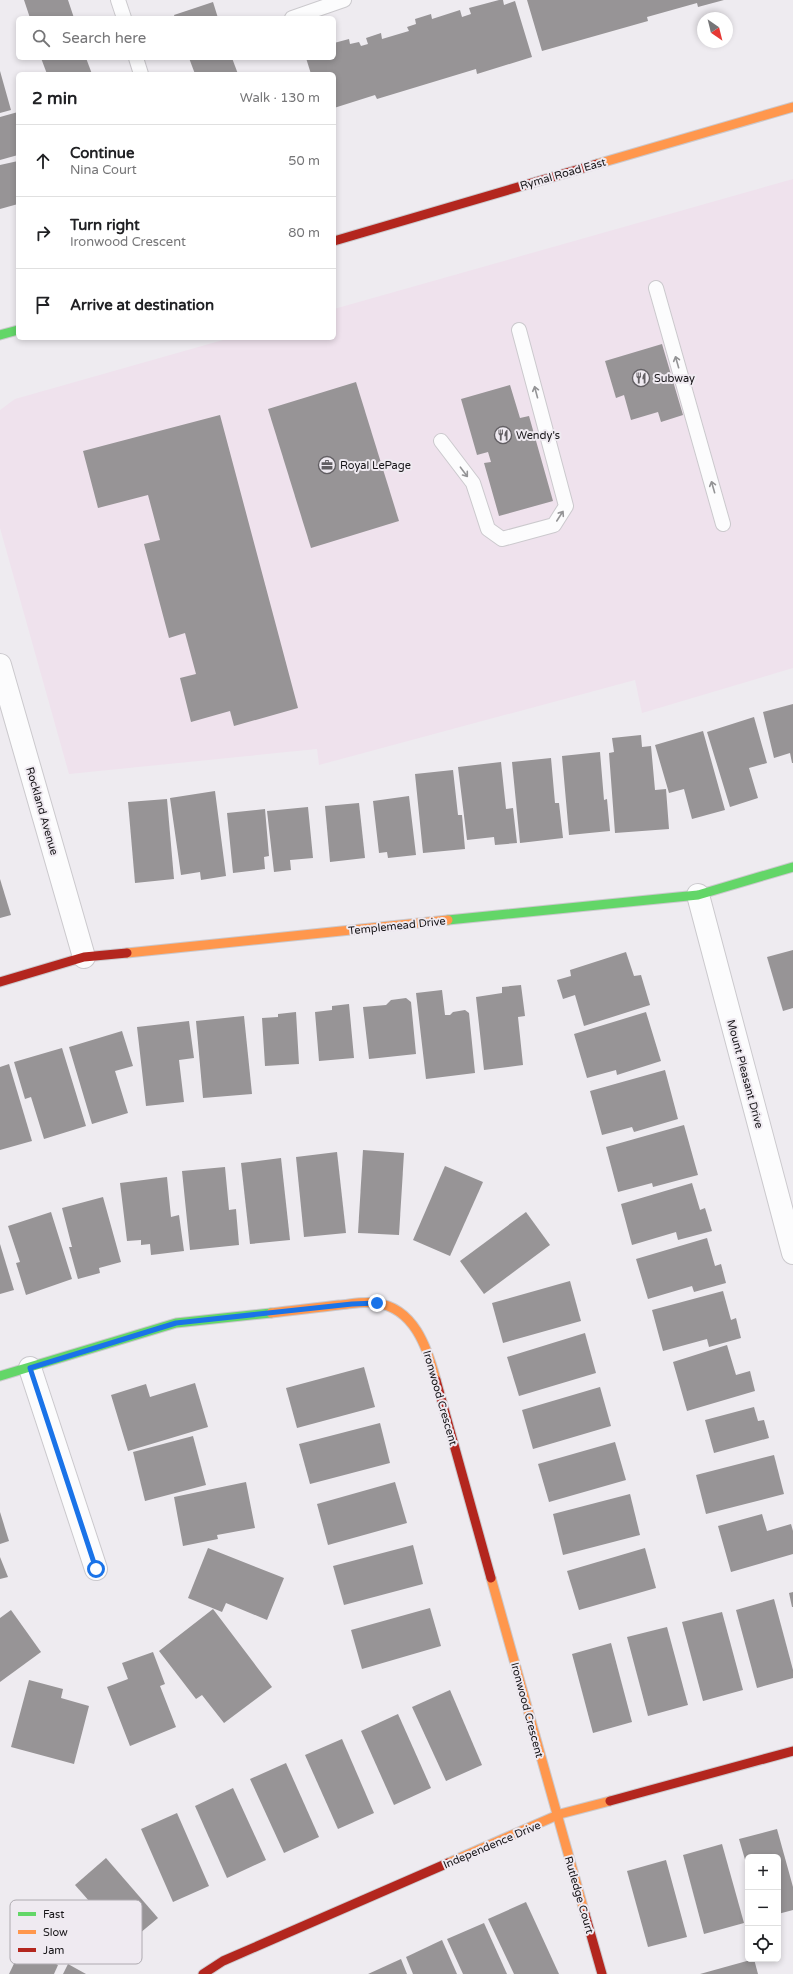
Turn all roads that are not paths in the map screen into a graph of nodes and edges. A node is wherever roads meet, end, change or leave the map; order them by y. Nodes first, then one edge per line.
1 (118, 0) edge
2 (344, 0) edge
3 (123, 16) edge
4 (298, 16) edge
5 (137, 60) edge
6 (140, 72) edge
7 (793, 107) edge
8 (336, 240) edge
9 (656, 288) dead end
10 (519, 330) dead end
11 (16, 331) edge
12 (0, 335) edge
13 (441, 441) dead end
14 (723, 524) dead end
15 (0, 666) edge
16 (793, 867) edge
17 (698, 896) junction
18 (84, 957) junction
19 (0, 982) edge
20 (793, 1251) edge
21 (30, 1368) junction
22 (0, 1376) edge
23 (96, 1569) dead end
24 (793, 1751) edge
25 (557, 1817) junction
26 (203, 1974) edge
27 (602, 1974) edge

1 - 3 lane
2 - 4 lane
5 - 6 lane
7 - 8 street, Rymal Road East
14 -> 9 lane
13 -> 10 lane
11 - 12 street
15 - 18 street, Rockland Avenue
16 - 17 street, Templemead Drive
17 - 18 street, Templemead Drive
17 - 20 street, Mount Pleasant Drive
18 - 19 street, Templemead Drive
21 - 22 street, Ironwood Crescent
21 - 23 street
21 - 25 street, Ironwood Crescent
24 - 25 street, Independence Drive
25 - 26 street, Independence Drive
25 - 27 street, Rutledge Court

